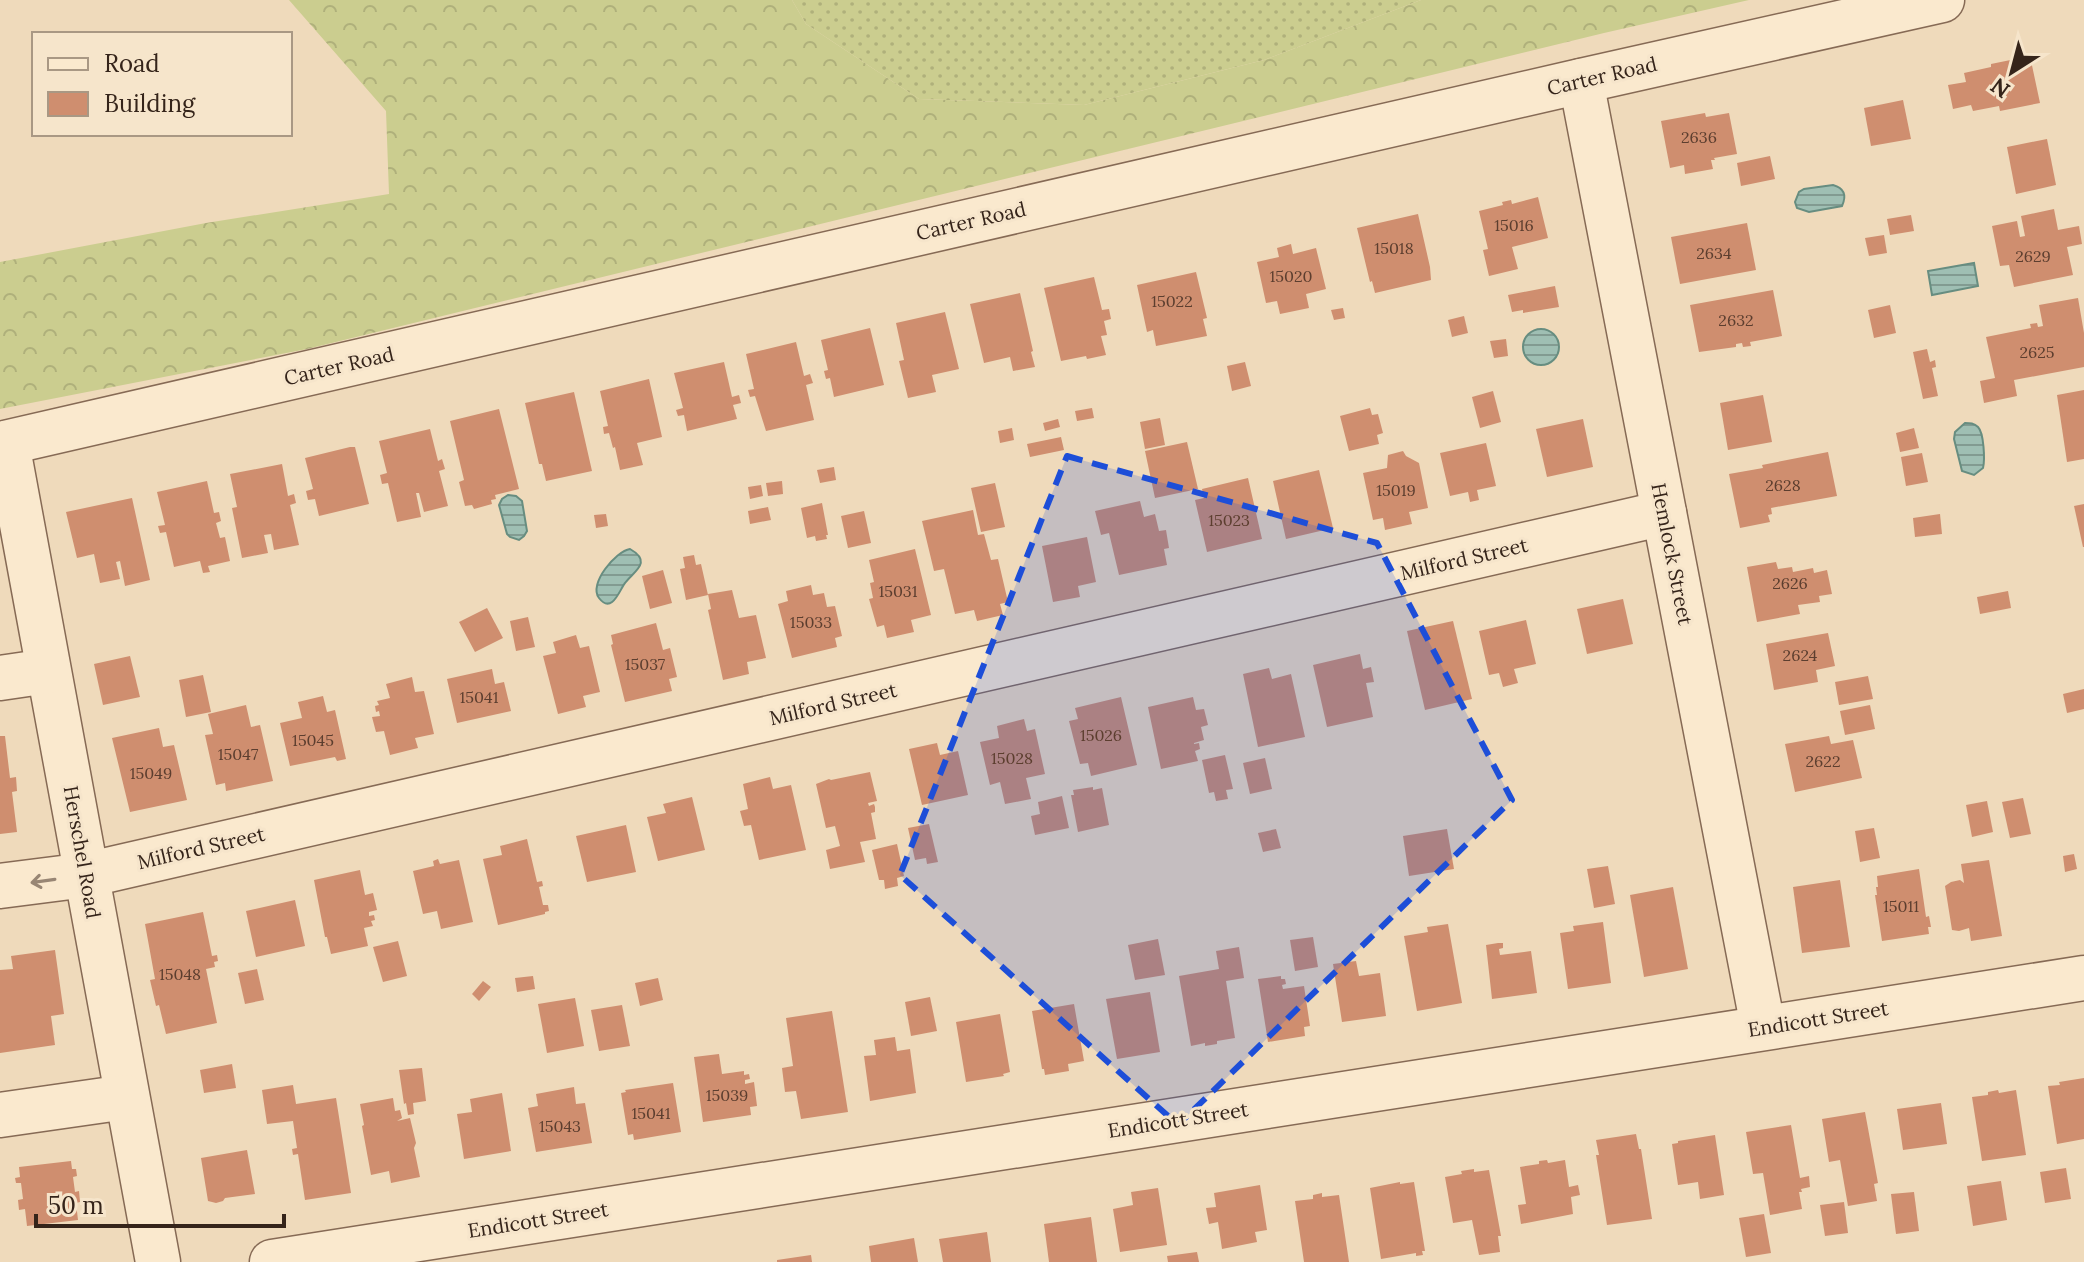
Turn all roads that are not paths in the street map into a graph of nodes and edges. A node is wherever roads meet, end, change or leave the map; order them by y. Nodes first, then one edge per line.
1 (1942, 0) edge
2 (1581, 81) junction
3 (3, 443) edge
4 (1664, 513) junction
5 (48, 671) junction
6 (0, 678) edge
7 (86, 875) junction
8 (0, 886) edge
9 (2084, 978) edge
10 (1763, 1027) junction
11 (126, 1097) junction
12 (0, 1115) edge
13 (158, 1262) edge
14 (272, 1262) edge

1 - 2 street, Carter Road
2 - 3 street, Carter Road
2 - 4 street, Hemlock Street
3 - 5 street, Herschel Road
4 - 7 street, Milford Street
4 - 10 street, Hemlock Street
5 - 6 street
5 - 7 street, Herschel Road
7 -> 8 street, Milford Street
7 - 11 street, Herschel Road
9 - 10 street, Endicott Street
10 - 14 street, Endicott Street
11 - 12 street
11 - 13 street, Herschel Road

